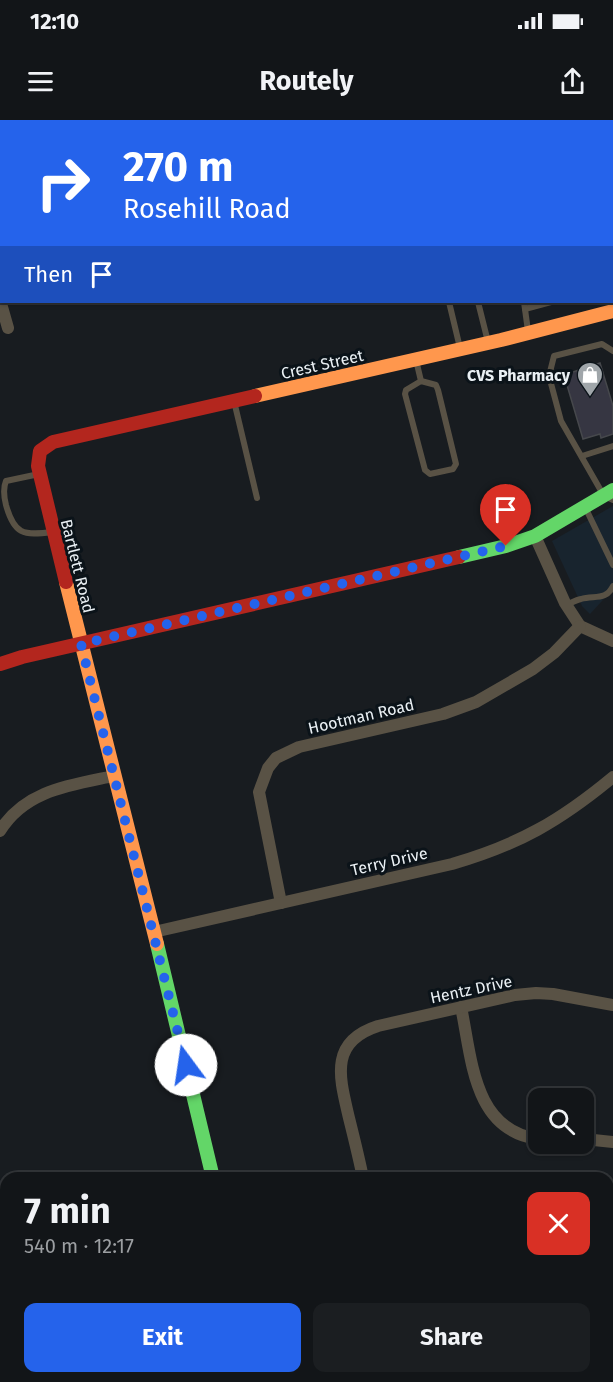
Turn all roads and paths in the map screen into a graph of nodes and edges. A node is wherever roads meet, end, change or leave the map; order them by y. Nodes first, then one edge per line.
1 (1, 303) edge
2 (449, 303) edge
3 (478, 303) edge
4 (541, 303) edge
5 (524, 305) edge
6 (613, 311) edge
7 (8, 328) dead end
8 (528, 333) junction
9 (488, 343) junction
10 (460, 349) junction
11 (613, 351) edge
12 (416, 359) junction
13 (421, 381) junction
14 (234, 400) junction
15 (613, 446) edge
16 (40, 451) joint
17 (582, 456) junction
18 (39, 474) junction
19 (610, 495) edge
20 (257, 498) dead end
21 (584, 507) junction
22 (53, 532) junction
23 (535, 536) junction
24 (613, 565) edge
25 (613, 586) edge
26 (566, 605) junction
27 (580, 626) junction
28 (613, 641) edge
29 (81, 644) junction
30 (0, 664) edge
31 (114, 776) junction
32 (613, 777) edge
33 (0, 831) edge
34 (281, 903) junction
35 (154, 932) junction
36 (613, 1005) edge
37 (461, 1007) junction
38 (528, 1137) edge
39 (594, 1140) edge
40 (613, 1142) edge
41 (212, 1172) edge
42 (362, 1172) edge

1 - 7 street
2 - 10 lane
3 - 9 lane
4 - 5 lane
5 - 8 lane
6 - 8 street, Crest Street
8 - 9 street, Crest Street
9 - 10 street, Crest Street
10 - 12 street, Crest Street
11 - 17 lane
12 - 13 lane
12 - 14 street, Crest Street
13 - 13 lane
14 - 16 street, Crest Street
14 - 20 lane
15 - 17 lane
16 - 18 street, Bartlett Road
17 - 19 lane
18 - 22 street, Bartlett Road
18 - 22 lane
19 - 21 street
21 - 23 street
21 - 24 lane
22 - 29 street, Bartlett Road
23 - 26 street
23 - 29 street
25 - 26 lane
26 - 27 street
27 - 28 street
27 - 34 street, Hootman Road
29 - 30 street
29 - 31 street, Bartlett Road
31 - 33 street
31 - 35 street, Bartlett Road
32 - 34 street, Terry Drive
34 - 35 street, Terry Drive
35 - 41 street, Bartlett Road
36 - 37 street, Hentz Drive
37 - 38 street
37 - 42 street, Hentz Drive
39 - 40 street

